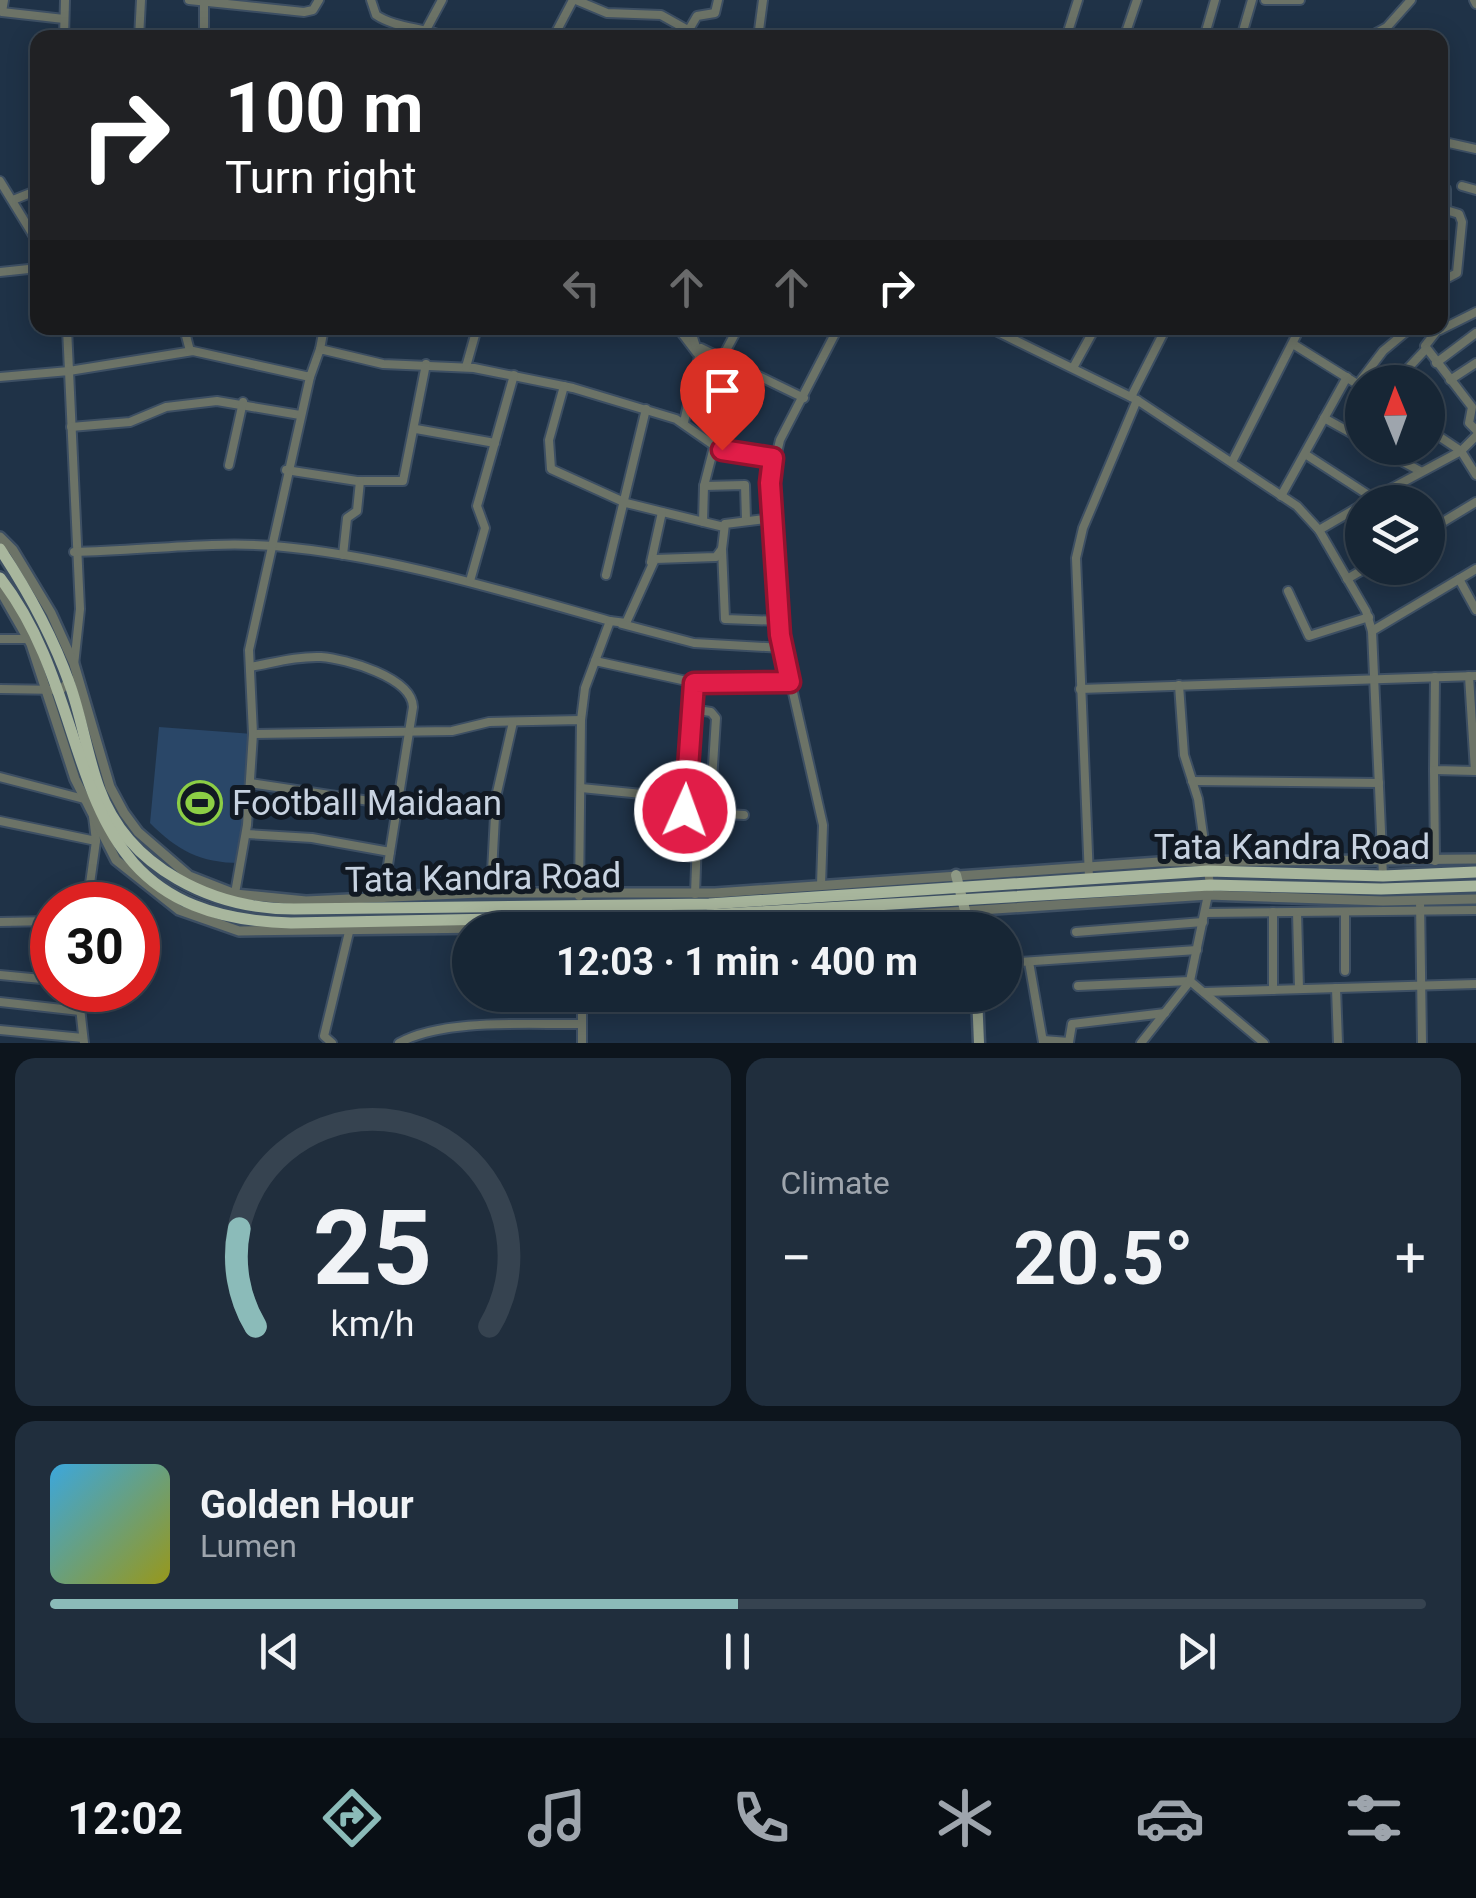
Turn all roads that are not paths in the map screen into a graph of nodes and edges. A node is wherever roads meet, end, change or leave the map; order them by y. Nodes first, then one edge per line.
1 (4, 0) edge
2 (65, 0) edge
3 (142, 0) edge
4 (191, 0) edge
5 (319, 0) edge
6 (371, 0) edge
7 (442, 0) edge
8 (575, 0) edge
9 (626, 0) edge
10 (665, 0) edge
11 (718, 0) edge
12 (762, 0) edge
13 (1078, 0) edge
14 (1137, 0) edge
15 (1215, 0) edge
16 (1252, 0) edge
17 (1265, 0) edge
18 (1300, 0) edge
19 (1410, 0) edge
20 (204, 2) edge
21 (244, 3) edge
22 (620, 14) junction
23 (661, 14) junction
24 (64, 19) junction
25 (427, 28) junction
26 (64, 30) edge
27 (140, 30) edge
28 (204, 30) edge
29 (431, 30) edge
30 (557, 30) edge
31 (682, 30) edge
32 (688, 30) edge
33 (759, 30) edge
34 (1069, 30) edge
35 (1127, 30) edge
36 (1206, 30) edge
37 (1243, 30) edge
38 (1379, 30) edge
39 (1448, 143) edge
40 (1476, 149) edge
41 (0, 181) edge
42 (1462, 186) dead end
43 (1476, 190) edge
44 (7, 195) edge
45 (1448, 212) edge
46 (30, 231) edge
47 (30, 269) edge
48 (0, 272) edge
49 (1448, 279) edge
50 (1476, 313) edge
51 (1448, 325) edge
52 (1476, 333) edge
53 (67, 335) edge
54 (186, 335) edge
55 (323, 335) edge
56 (475, 335) edge
57 (684, 335) edge
58 (692, 335) edge
59 (734, 335) edge
60 (835, 335) edge
61 (1005, 335) edge
62 (1091, 335) edge
63 (1163, 335) edge
64 (1296, 335) edge
65 (1400, 335) edge
66 (1413, 335) edge
67 (1434, 335) edge
68 (1292, 344) junction
69 (1425, 346) junction
70 (320, 349) junction
71 (190, 351) junction
72 (698, 352) junction
73 (723, 356) junction
74 (1436, 363) junction
75 (1476, 363) edge
76 (426, 364) junction
77 (1374, 365) edge
78 (1409, 365) edge
79 (466, 366) junction
80 (1074, 366) junction
81 (69, 371) junction
82 (514, 375) junction
83 (1345, 376) edge
84 (0, 377) edge
85 (310, 377) junction
86 (1345, 379) edge
87 (1450, 380) junction
88 (564, 386) junction
89 (804, 398) junction
90 (1134, 398) junction
91 (243, 402) junction
92 (646, 409) junction
93 (1475, 411) edge
94 (300, 415) junction
95 (1324, 418) junction
96 (684, 422) junction
97 (71, 427) junction
98 (416, 429) junction
99 (1345, 430) edge
100 (1476, 433) edge
101 (1445, 441) edge
102 (495, 443) junction
103 (714, 447) junction
104 (1460, 451) junction
105 (1304, 454) junction
106 (773, 458) junction
107 (1232, 462) junction
108 (228, 465) dead end
109 (1409, 465) edge
110 (286, 470) junction
111 (1420, 471) junction
112 (1476, 475) edge
113 (360, 481) junction
114 (1345, 485) edge
115 (1396, 485) edge
116 (704, 486) junction
117 (1281, 496) junction
118 (1476, 502) edge
119 (626, 503) junction
120 (662, 512) junction
121 (1345, 515) edge
122 (772, 518) junction
123 (746, 520) junction
124 (1445, 521) edge
125 (703, 522) junction
126 (724, 526) junction
127 (1318, 530) junction
128 (0, 537) edge
129 (270, 546) junction
130 (0, 549) edge
131 (722, 550) junction
132 (74, 552) junction
133 (343, 555) junction
134 (651, 562) junction
135 (1476, 569) edge
136 (606, 575) dead end
137 (1345, 576) edge
138 (0, 578) edge
139 (1460, 579) junction
140 (470, 582) junction
141 (1350, 585) edge
142 (0, 590) edge
143 (1288, 591) dead end
144 (1476, 610) edge
145 (1369, 617) junction
146 (610, 621) junction
147 (779, 621) junction
148 (622, 624) junction
149 (1372, 632) junction
150 (0, 639) edge
151 (28, 639) junction
152 (782, 648) junction
153 (595, 661) junction
154 (74, 664) junction
155 (250, 668) junction
156 (1435, 676) junction
157 (1473, 676) edge
158 (1376, 677) junction
159 (790, 682) junction
160 (694, 683) junction
161 (1179, 685) junction
162 (60, 687) junction
163 (0, 689) edge
164 (1080, 689) junction
165 (692, 709) junction
166 (581, 720) junction
167 (513, 722) junction
168 (411, 730) junction
169 (253, 734) junction
170 (1434, 770) junction
171 (1476, 771) edge
172 (0, 777) edge
173 (1192, 781) junction
174 (1379, 782) junction
175 (250, 784) junction
176 (581, 788) junction
177 (86, 796) junction
178 (683, 798) junction
179 (396, 806) junction
180 (698, 812) junction
181 (710, 813) junction
182 (744, 815) dead end
183 (93, 820) junction
184 (2, 822) edge
185 (246, 834) junction
186 (0, 836) edge
187 (96, 841) junction
188 (390, 852) junction
189 (1476, 859) edge
190 (1435, 861) junction
191 (1383, 870) junction
192 (492, 872) dead end
193 (1476, 872) edge
194 (1088, 873) junction
195 (1208, 878) junction
196 (958, 880) junction
197 (90, 882) edge
198 (821, 885) junction
199 (1476, 886) edge
200 (383, 898) junction
201 (1476, 898) edge
202 (234, 899) junction
203 (696, 899) junction
204 (1420, 905) junction
205 (966, 906) junction
206 (1476, 910) edge
207 (510, 912) edge
208 (569, 912) edge
209 (582, 912) edge
210 (584, 912) edge
211 (793, 912) edge
212 (897, 912) edge
213 (967, 912) edge
214 (1273, 912) junction
215 (1298, 912) junction
216 (1345, 912) junction
217 (452, 917) edge
218 (1204, 918) junction
219 (30, 921) edge
220 (0, 922) edge
221 (229, 923) junction
222 (452, 930) edge
223 (349, 932) junction
224 (1076, 932) dead end
225 (1197, 950) junction
226 (1029, 962) junction
227 (1022, 963) edge
228 (1344, 971) dead end
229 (0, 974) edge
230 (30, 977) edge
231 (1190, 981) junction
232 (1476, 984) edge
233 (1421, 985) junction
234 (1078, 986) dead end
235 (1336, 988) junction
236 (1298, 989) junction
237 (1273, 990) junction
238 (1204, 992) junction
239 (0, 1002) edge
240 (30, 1005) edge
241 (80, 1012) edge
242 (581, 1012) edge
243 (978, 1012) edge
244 (1165, 1013) junction
245 (581, 1024) junction
246 (0, 1030) edge
247 (453, 1030) junction
248 (83, 1040) edge
249 (1043, 1042) edge
250 (1071, 1042) edge
251 (332, 1043) edge
252 (399, 1043) edge
253 (452, 1043) edge
254 (582, 1043) edge
255 (979, 1043) edge
256 (1141, 1043) edge
257 (1264, 1043) edge
258 (1338, 1043) edge
259 (1422, 1043) edge

1 - 24 street
2 - 24 street
3 - 27 street
4 - 20 street
5 - 21 street
6 - 25 street
7 - 25 street
8 - 22 street
8 - 30 street
9 - 22 street
10 - 23 street
11 - 32 street
12 - 33 street
13 - 34 street
14 - 35 street
15 - 36 street
16 - 37 street
17 - 18 street
19 - 38 street
20 - 21 street
20 - 28 street
22 - 23 street
23 - 31 street
24 - 26 street
25 - 29 street
39 - 40 street
41 - 44 street
42 - 43 street
44 - 46 street
45 - 49 street
47 - 48 street
50 - 51 street
52 - 74 street
53 - 81 street
54 - 71 street
55 - 70 street
56 - 79 street
57 - 72 street
58 - 72 street
59 - 73 street
60 - 89 street
61 - 80 street
62 - 80 street
63 - 90 street
64 - 68 street
65 - 77 street
66 - 69 street
67 - 69 street
68 - 83 street
68 - 107 street
69 - 74 street
69 - 78 street
70 - 76 street
70 - 85 street
71 - 81 street
71 - 85 street
72 - 73 street
72 - 96 street
73 - 89 street
74 - 87 street
75 - 87 street
76 - 79 street
76 - 98 street
79 - 82 street
80 - 90 street
81 - 84 street
81 - 97 street
82 - 88 street
82 - 102 street
85 - 94 street
86 - 95 street
87 - 93 street
88 - 92 street
88 - 119 street
89 - 106 street
90 - 107 street
90 - 164 street
91 - 94 street
91 - 97 street
91 - 108 street
92 - 96 street
92 - 119 street
93 - 100 street
94 - 110 street
95 - 99 street
95 - 105 street
96 - 103 street
97 - 132 street
98 - 102 street
98 - 113 street
100 - 104 street
101 - 104 street
102 - 140 street
103 - 106 street
103 - 116 street
104 - 111 street
104 - 112 street
105 - 114 street
105 - 117 street
106 - 122 street
107 - 117 street
109 - 111 street
110 - 113 street
110 - 129 street
111 - 115 street
113 - 133 street
116 - 123 street
116 - 125 street
117 - 127 street
118 - 124 street
119 - 120 street
119 - 136 street
120 - 125 street
120 - 134 street
121 - 127 street
122 - 123 street
122 - 147 street
123 - 126 street
125 - 126 street
126 - 131 street
127 - 137 street
128 - 154 street
129 - 132 street
129 - 133 street
129 - 155 street
130 - 162 main road, Tata Kandra Road
131 - 134 street
131 - 147 street
132 - 154 street
133 - 140 street
134 - 148 street
135 - 139 street
138 - 162 main road, Tata Kandra Road
139 - 144 street
139 - 149 street
140 - 146 street
141 - 145 street
142 - 151 street
143 - 145 street
145 - 149 street
146 - 148 street
146 - 153 street
147 - 152 street
148 - 152 street
149 - 158 street
150 - 151 street
151 - 162 street
152 - 159 street
153 - 160 street
153 - 166 street
154 - 162 street
154 - 202 street
155 - 168 street
155 - 169 street
156 - 157 street
156 - 158 street
156 - 170 street
157 - 171 street
158 - 161 street
158 - 174 street
159 - 160 street
159 - 198 street
160 - 165 street
161 - 164 street
161 - 173 street
162 - 163 street
162 - 177 main road, Tata Kandra Road
162 - 202 main road, Tata Kandra Road
164 - 194 street
165 - 178 street
165 - 181 street
166 - 167 street
166 - 176 street
167 - 168 street
167 - 192 street
168 - 169 street
168 - 179 street
169 - 175 street
170 - 171 street
170 - 190 street
172 - 177 street
173 - 174 street
173 - 195 street
174 - 191 street
175 - 179 street
175 - 185 street
176 - 178 street
176 - 209 street
177 - 183 street
177 - 221 main road, Tata Kandra Road
178 - 180 street
179 - 188 street
180 - 181 street
180 - 203 street
181 - 182 street
183 - 187 street
183 - 221 street
184 - 186 street
184 - 187 street
185 - 188 street
185 - 202 street
187 - 197 street
188 - 200 street
189 - 190 street
190 - 191 street
191 - 193 main road, Tata Kandra Road
191 - 195 main road, Tata Kandra Road
194 - 195 main road, Tata Kandra Road
194 - 196 main road, Tata Kandra Road
195 - 199 main road, Tata Kandra Road
195 - 204 street
195 - 205 main road, Tata Kandra Road
195 - 218 street
196 - 198 street
196 - 203 main road, Tata Kandra Road
196 - 205 main road
198 - 203 street
200 - 202 street
200 - 208 street
201 - 204 street
202 - 207 main road, Tata Kandra Road
203 - 210 main road, Tata Kandra Road
204 - 206 street
204 - 216 street
204 - 233 street
205 - 211 main road, Tata Kandra Road
205 - 212 street
205 - 213 main road
214 - 215 street
214 - 218 street
214 - 237 street
215 - 216 street
215 - 236 street
216 - 228 street
217 - 221 main road, Tata Kandra Road
218 - 224 street
218 - 225 street
219 - 220 street
221 - 223 street
222 - 223 street
223 - 251 street
225 - 226 street
225 - 231 street
226 - 227 street
226 - 249 street
229 - 230 street
231 - 234 street
231 - 238 street
231 - 244 street
232 - 233 street
233 - 235 street
233 - 259 street
235 - 236 street
235 - 258 street
236 - 237 street
237 - 238 street
238 - 257 street
239 - 240 street
241 - 248 street
242 - 245 street
243 - 255 main road
244 - 250 street
244 - 256 street
245 - 247 street
245 - 254 street
246 - 248 street
247 - 252 street
247 - 253 street
249 - 250 street

